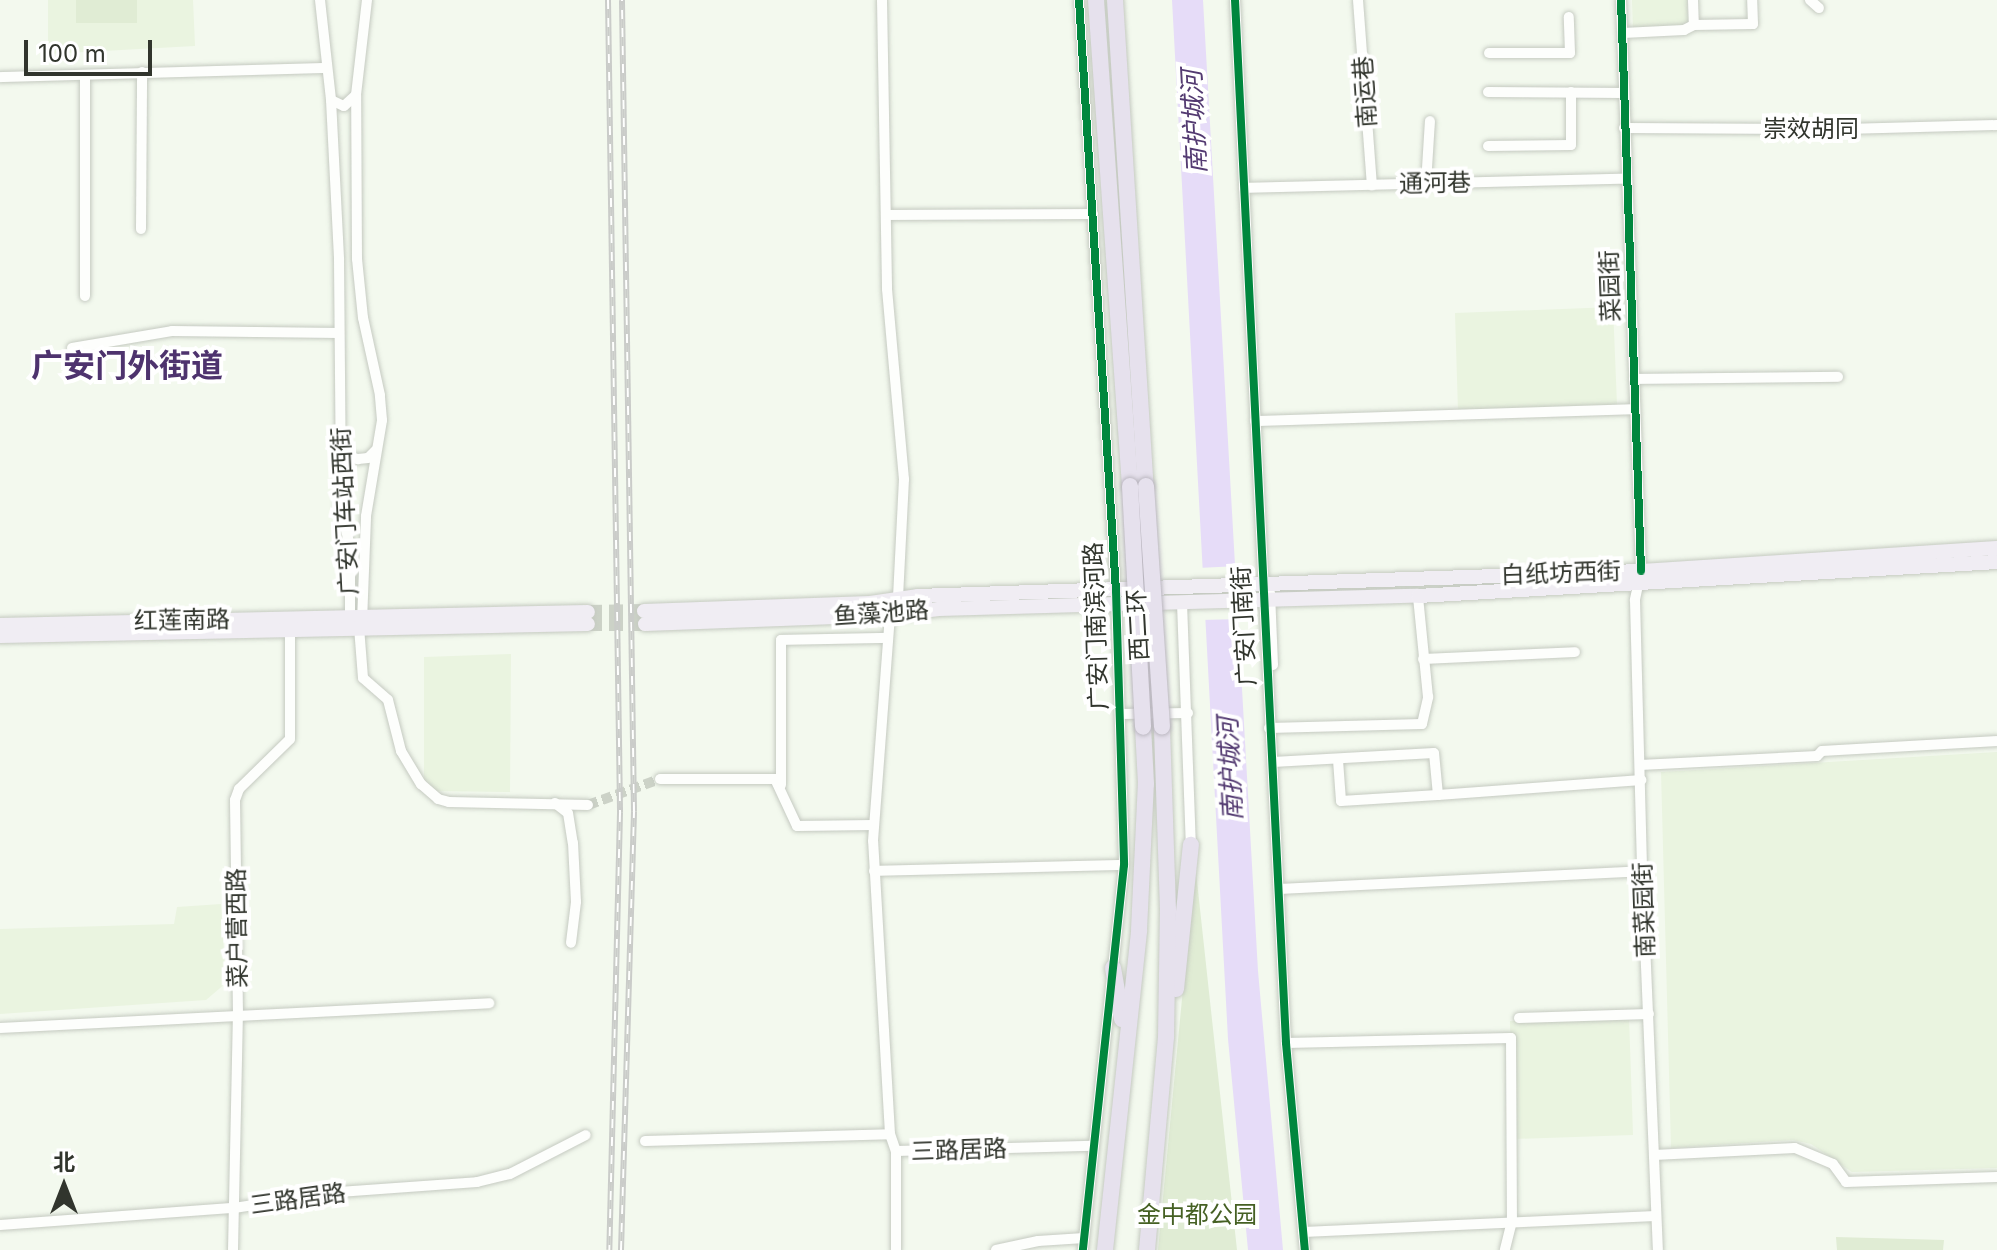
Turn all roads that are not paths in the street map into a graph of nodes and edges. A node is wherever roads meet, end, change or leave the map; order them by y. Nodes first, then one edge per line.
1 (320, 0) edge
2 (367, 0) edge
3 (882, 0) edge
4 (1079, 0) edge
5 (1096, 0) edge
6 (1115, 0) edge
7 (1235, 0) edge
8 (1241, 0) edge
9 (1358, 0) edge
10 (1621, 0) edge
11 (1693, 0) edge
12 (1752, 0) edge
13 (1810, 0) edge
14 (1819, 8) dead end
15 (1569, 17) dead end
16 (1694, 25) junction
17 (1623, 33) junction
18 (1489, 53) dead end
19 (327, 68) junction
20 (142, 72) junction
21 (85, 75) junction
22 (0, 77) edge
23 (1488, 92) dead end
24 (1571, 92) junction
25 (1624, 93) junction
26 (356, 95) junction
27 (331, 100) junction
28 (1430, 121) dead end
29 (1997, 125) edge
30 (1624, 128) junction
31 (1488, 146) dead end
32 (1625, 179) junction
33 (1426, 184) junction
34 (1372, 185) junction
35 (1247, 188) junction
36 (1093, 214) junction
37 (886, 215) junction
38 (141, 229) dead end
39 (357, 259) junction
40 (339, 260) junction
41 (85, 296) dead end
42 (339, 333) junction
43 (72, 348) dead end
44 (1838, 377) dead end
45 (1634, 379) junction
46 (1635, 409) junction
47 (1258, 421) junction
48 (377, 449) junction
49 (339, 453) junction
50 (1138, 486) junction
51 (1997, 548) edge
52 (1997, 562) edge
53 (1639, 578) junction
54 (1261, 594) junction
55 (1418, 596) junction
56 (898, 598) junction
57 (1116, 598) junction
58 (1190, 599) junction
59 (890, 615) junction
60 (588, 618) tunnel mouth
61 (358, 620) junction
62 (0, 625) edge
63 (290, 629) junction
64 (0, 636) edge
65 (888, 638) junction
66 (1575, 652) dead end
67 (1423, 659) junction
68 (1188, 713) junction
69 (1120, 714) junction
70 (1272, 728) junction
71 (1997, 741) edge
72 (1338, 760) junction
73 (1276, 762) junction
74 (1640, 765) junction
75 (660, 779) tunnel mouth
76 (1641, 780) junction
77 (781, 785) junction
78 (1438, 795) junction
79 (554, 802) junction
80 (588, 805) tunnel mouth
81 (873, 825) junction
82 (1191, 845) joint
83 (1124, 865) junction
84 (874, 871) junction
85 (1642, 871) junction
86 (1282, 889) junction
87 (571, 943) dead end
88 (1113, 968) junction
89 (489, 1003) dead end
90 (1649, 1014) junction
91 (238, 1015) junction
92 (1519, 1018) dead end
93 (0, 1028) edge
94 (1126, 1036) junction
95 (1166, 1037) junction
96 (1289, 1043) junction
97 (890, 1134) junction
98 (586, 1135) dead end
99 (645, 1141) dead end
100 (1093, 1146) junction
101 (896, 1151) junction
102 (1654, 1155) junction
103 (1997, 1177) edge
104 (234, 1208) junction
105 (1656, 1216) junction
106 (1512, 1221) junction
107 (0, 1225) edge
108 (1306, 1232) junction
109 (1084, 1244) edge
110 (233, 1250) edge
111 (896, 1250) edge
112 (996, 1250) edge
113 (1105, 1250) edge
114 (1147, 1250) edge
115 (1308, 1250) edge
116 (1505, 1250) edge
117 (1658, 1250) edge

1 - 19 street, 广安门车站西街
2 - 26 street, 广安门车站西街
3 - 37 street
4 - 36 street, 广安门南滨河路
5 - 50 highway, 西二环
6 - 50 highway, 西二环
7 - 35 street, 广安门南街
8 - 35 street, 广安门南街
9 - 34 street, 南运巷
10 - 17 street, 菜园街
11 - 16 street
12 - 16 street
13 - 14 street
15 - 18 street
16 - 17 street
17 - 25 street, 菜园街
19 - 20 street
19 - 27 street, 广安门车站西街
20 - 21 street
20 - 38 street
21 - 22 street
21 - 41 street
23 - 24 street
24 - 25 street
24 - 31 street
25 - 30 street, 菜园街
26 - 27 street
26 - 39 street, 广安门车站西街
27 - 40 street, 广安门车站西街
28 - 33 street
29 - 30 street, 崇效胡同
30 - 32 street, 菜园街
32 - 33 street, 通河巷
32 - 45 street, 菜园街
33 - 34 street, 通河巷
34 - 35 street, 通河巷
35 - 47 street, 广安门南街
36 - 37 street
36 - 57 street, 广安门南滨河路
37 - 56 street
39 - 40 street
39 - 48 street, 广安门车站西街
40 - 42 street, 广安门车站西街
42 - 43 street
42 - 49 street, 广安门车站西街
44 - 45 street
45 - 46 street, 菜园街
46 - 47 street
46 - 53 street, 菜园街
47 - 54 street, 广安门南街
48 - 49 street
48 - 61 street, 广安门车站西街
49 - 61 street, 广安门车站西街
50 - 94 highway, 西二环, bridge
50 - 95 highway, 西二环, bridge
51 - 53 main road, 白纸坊西街
52 - 53 main road, 白纸坊西街
53 - 54 main road, 白纸坊西街
53 - 55 main road, 白纸坊西街
53 - 74 street, 南菜园街
54 - 55 main road, 白纸坊西街
54 - 58 main road, 白纸坊西街
54 - 70 street, 广安门南街
55 - 67 street
56 - 57 main road, 鱼藻池路
56 - 59 main road, 鱼藻池路
57 - 58 main road
57 - 59 main road, 鱼藻池路
57 - 69 street, 广安门南滨河路
58 - 68 street
59 - 65 street
60 - 61 main road
61 - 62 main road, 红莲南路
61 - 63 main road, 红莲南路
61 - 79 street
63 - 64 main road, 红莲南路
63 - 91 street, 菜户营西路
65 - 77 street
65 - 81 street
66 - 67 street
67 - 70 street
68 - 69 street
68 - 82 street
69 - 83 street, 广安门南滨河路
70 - 73 street, 广安门南街
71 - 74 street
72 - 73 street
72 - 78 street
72 - 78 street
73 - 86 street, 广安门南街
74 - 76 street, 南菜园街
75 - 77 street
76 - 78 street
76 - 85 street, 南菜园街
77 - 81 street
79 - 80 street
79 - 87 street
81 - 84 street
82 - 95 highway
83 - 84 street
83 - 88 street, 广安门南滨河路
84 - 97 street
85 - 86 street
85 - 90 street, 南菜园街
86 - 96 street, 广安门南街
88 - 94 highway
88 - 100 street, 广安门南滨河路
89 - 91 street
90 - 92 street
90 - 102 street, 南菜园街
91 - 93 street
91 - 104 street, 菜户营西路
94 - 113 highway, 西二环
95 - 114 highway, 西二环
96 - 106 street
96 - 108 street, 广安门南街
97 - 99 street, 三路居路
97 - 101 street, 三路居路
98 - 104 street, 三路居路
100 - 101 street, 三路居路
100 - 109 street, 广安门南滨河路
101 - 111 street
102 - 103 street
102 - 105 street, 南菜园街
104 - 107 street, 三路居路
104 - 110 street, 菜户营西路
105 - 106 street
105 - 117 street, 南菜园街
106 - 108 street
106 - 116 street
108 - 115 street, 广安门南街
109 - 112 street

